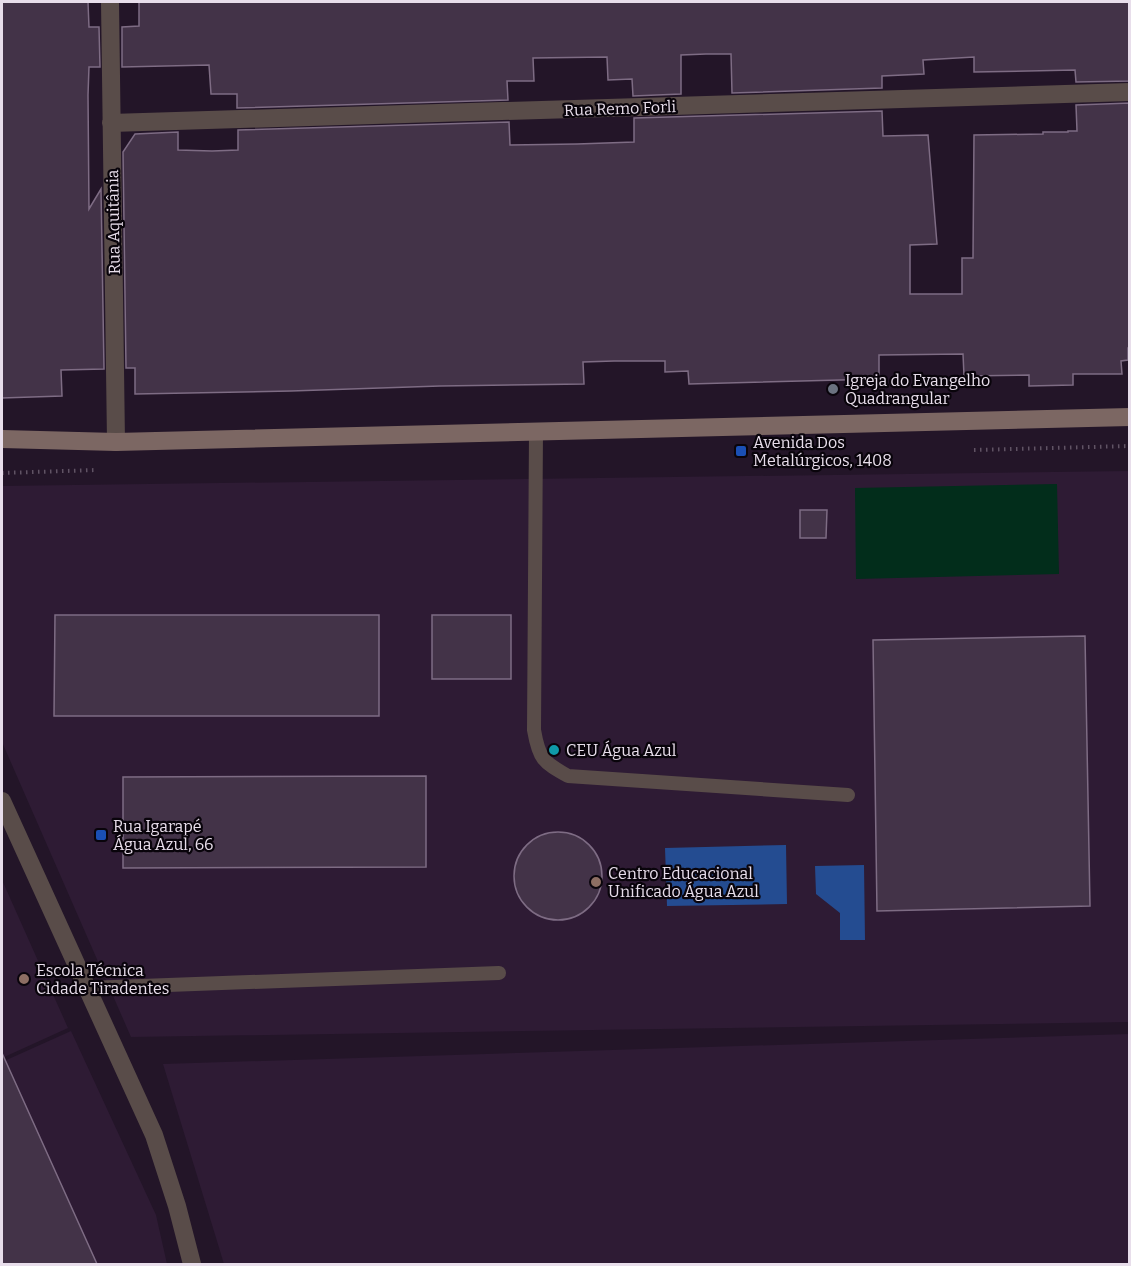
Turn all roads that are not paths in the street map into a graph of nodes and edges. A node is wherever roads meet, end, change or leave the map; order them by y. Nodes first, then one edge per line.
1 (110, 2) edge
2 (1130, 92) edge
3 (111, 123) junction
4 (1130, 417) edge
5 (536, 432) junction
6 (2, 439) edge
7 (116, 442) junction
8 (848, 795) dead end
9 (2, 801) edge
10 (499, 973) dead end
11 (87, 988) junction
12 (192, 1264) edge

1 - 3 street, Rua Aquitânia
2 - 3 street, Rua Remo Forli
3 - 7 street, Rua Aquitânia
4 - 5 main road
5 - 7 main road
5 - 8 lane
6 - 7 main road
9 - 11 street
10 - 11 lane
11 - 12 street

